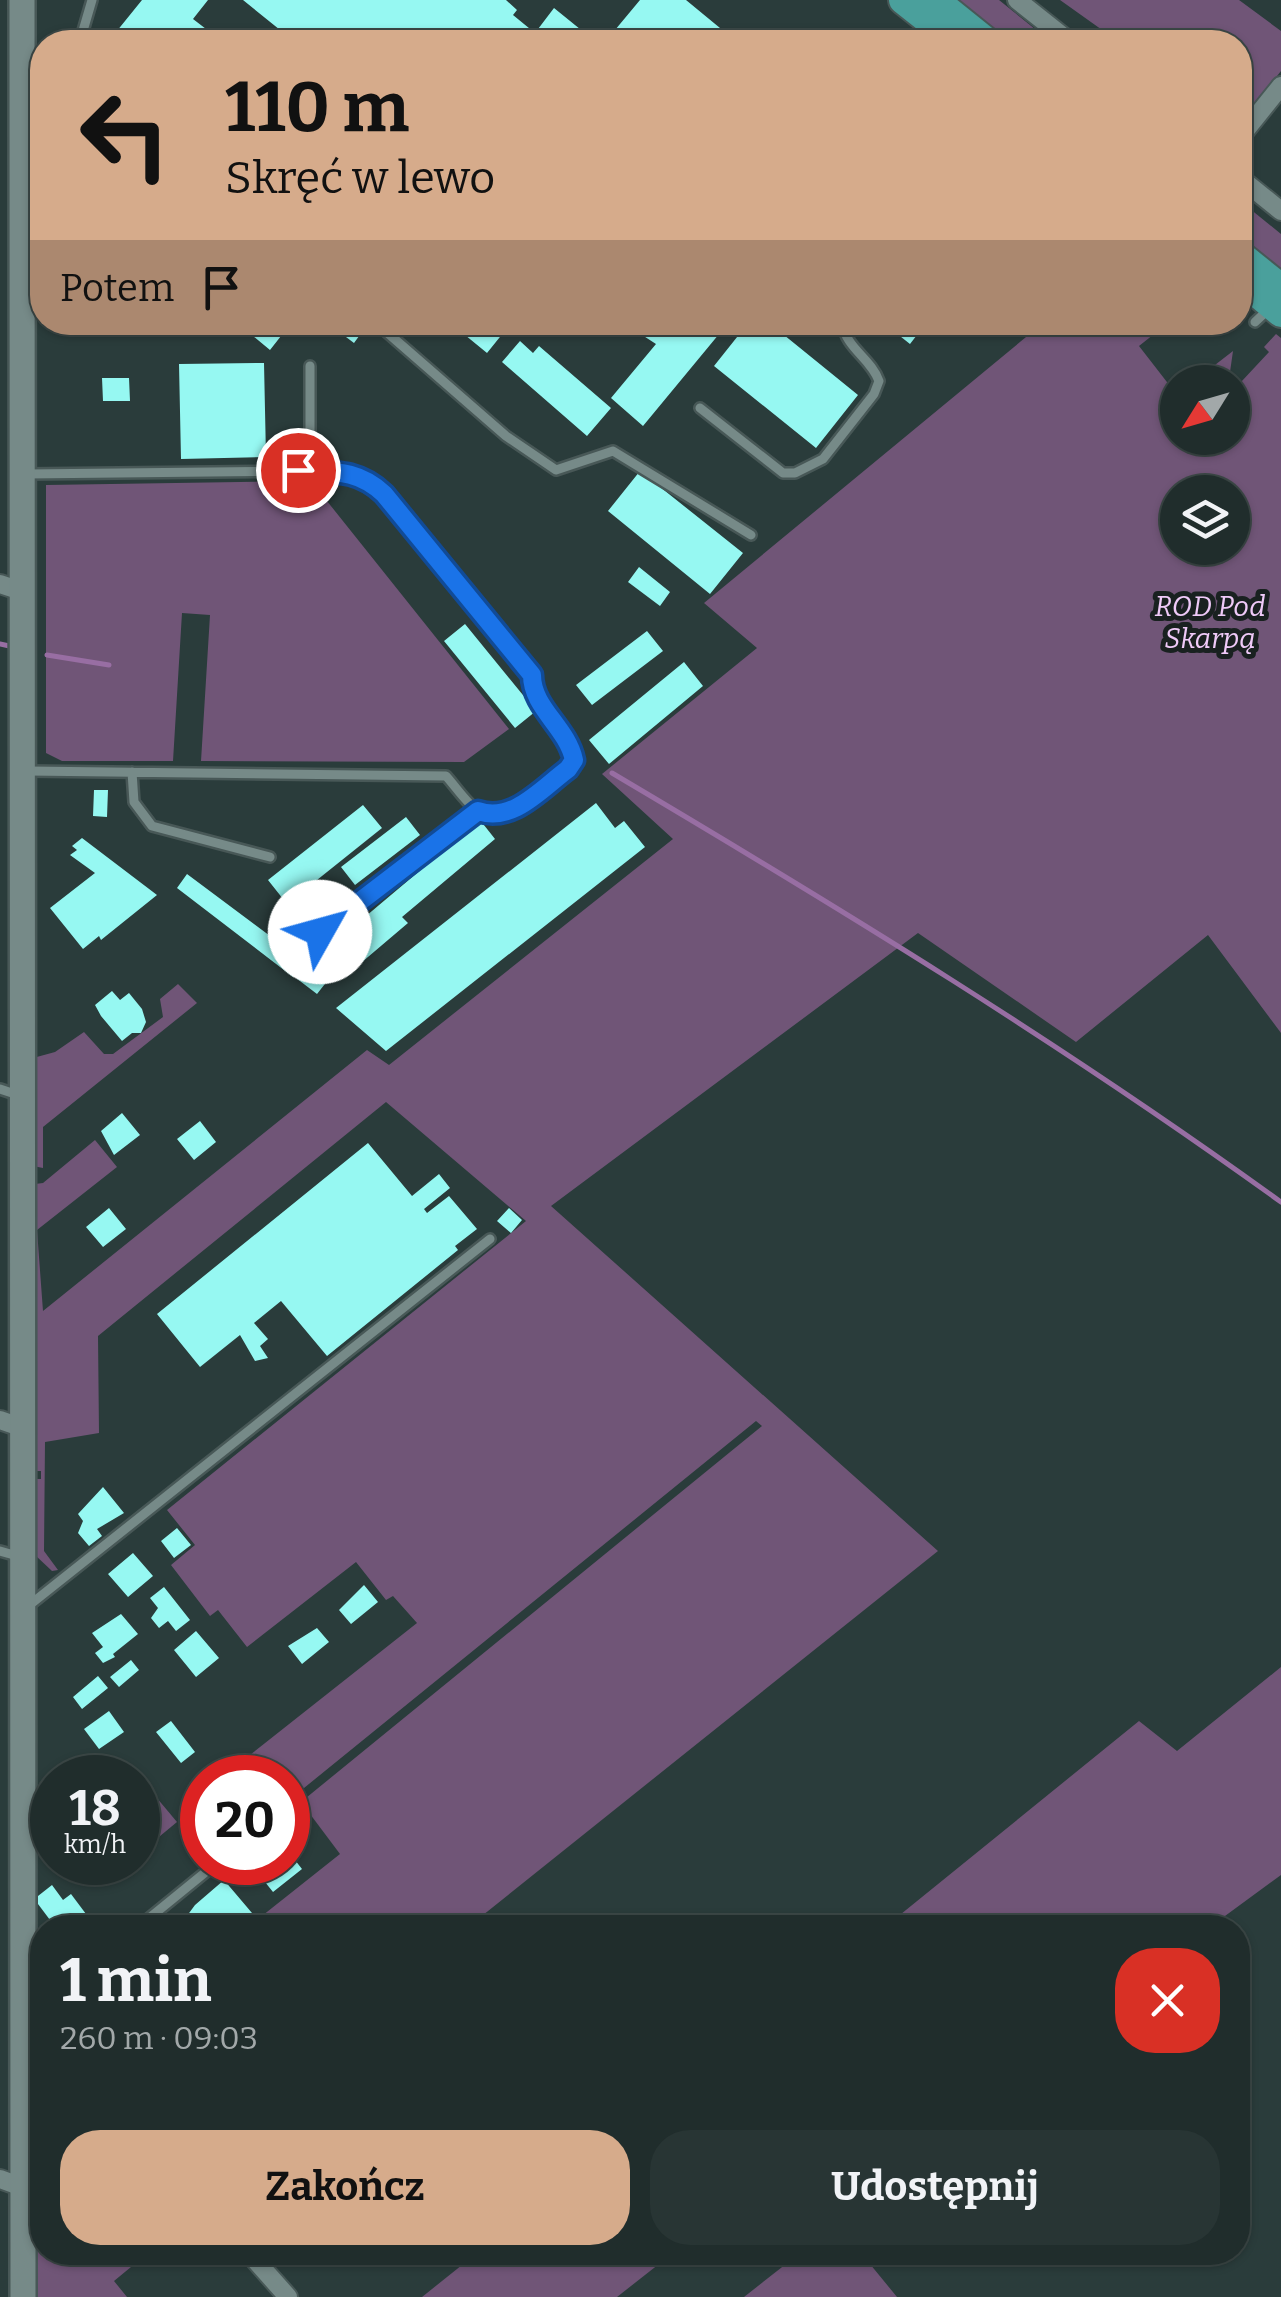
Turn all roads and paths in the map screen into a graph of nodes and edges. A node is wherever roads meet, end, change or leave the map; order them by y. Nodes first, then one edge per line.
1 (22, 0) edge
2 (92, 0) edge
3 (903, 0) edge
4 (934, 0) edge
5 (1017, 0) edge
6 (83, 30) edge
7 (950, 30) edge
8 (956, 30) edge
9 (1055, 30) edge
10 (30, 46) edge
11 (1281, 86) edge
12 (1252, 123) edge
13 (30, 161) edge
14 (1252, 188) edge
15 (1281, 211) edge
16 (1252, 272) edge
17 (1252, 288) edge
18 (1274, 305) edge
19 (389, 335) edge
20 (845, 335) edge
21 (310, 366) dead end
22 (700, 408) dead end
23 (310, 471) junction
24 (24, 474) junction
25 (751, 535) dead end
26 (12, 588) edge
27 (25, 771) junction
28 (132, 772) junction
29 (478, 811) junction
30 (270, 858) dead end
31 (320, 932) dead end
32 (12, 1093) edge
33 (490, 1238) dead end
34 (12, 1424) edge
35 (12, 1554) edge
36 (23, 1610) junction
37 (190, 1885) edge
38 (153, 1915) edge
39 (30, 2102) edge
40 (30, 2161) edge
41 (11, 2183) edge
42 (260, 2265) edge
43 (23, 2297) edge
44 (288, 2297) edge

1 - 10 street
2 - 6 lane
3 - 7 main road
4 - 8 main road
5 - 9 street
11 - 12 street
13 - 24 street
14 - 15 street
16 - 18 main road
17 - 18 main road
19 - 25 lane
20 - 22 lane
21 - 23 lane
23 - 24 lane
23 - 29 lane
24 - 26 street
26 - 27 street
27 - 28 lane
27 - 32 street
28 - 29 lane
28 - 30 lane
29 - 31 lane
32 - 34 street
33 - 36 lane
34 - 35 street
35 - 36 street
36 - 39 street
37 - 38 lane
40 - 41 street
41 - 43 street
42 - 44 street

